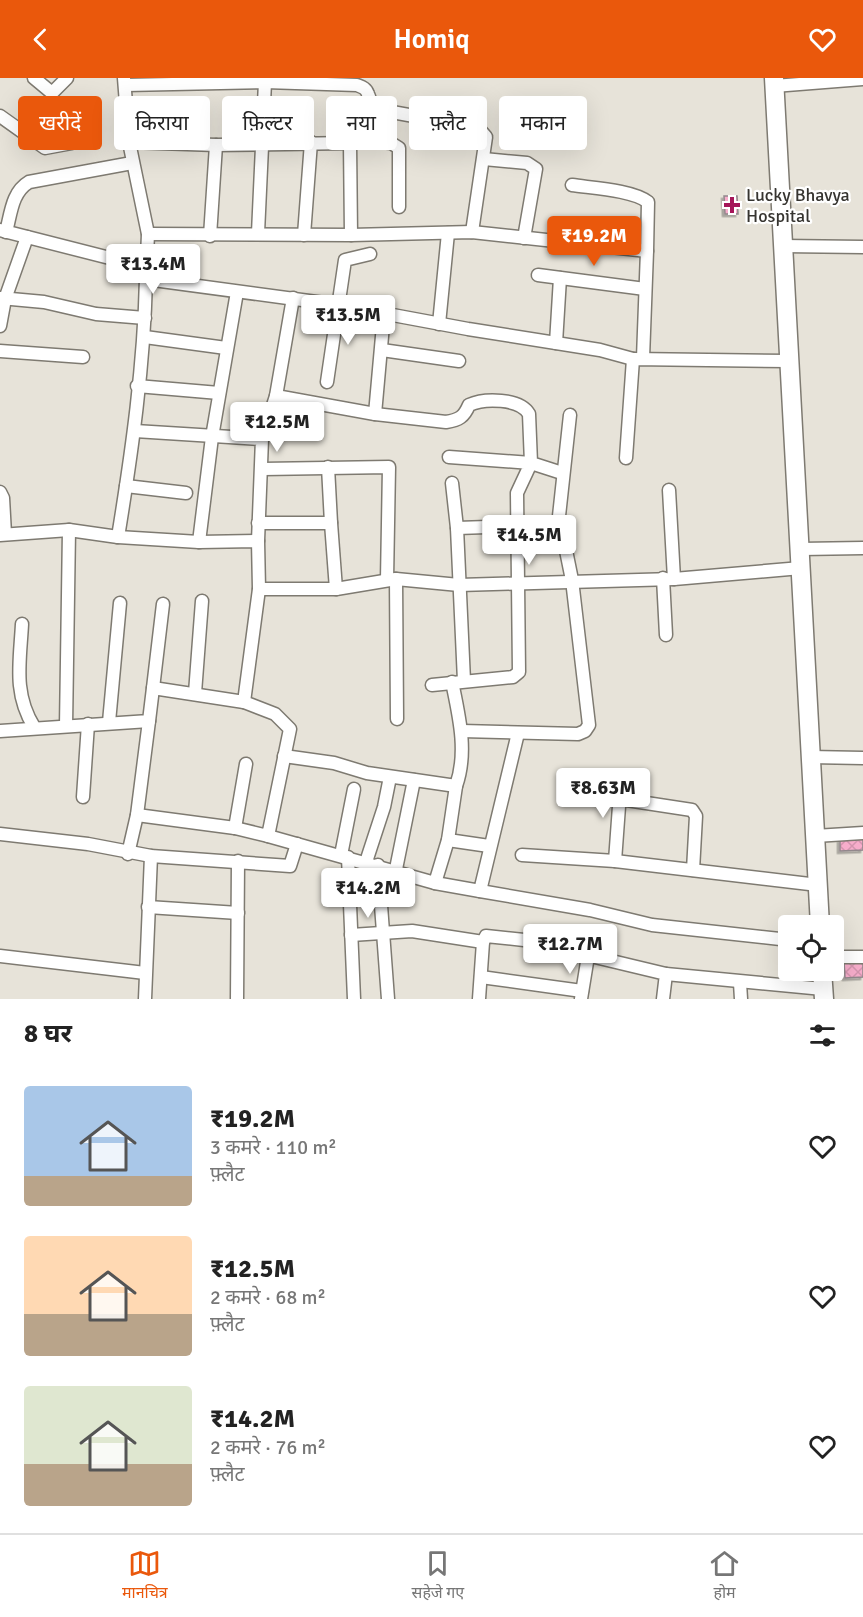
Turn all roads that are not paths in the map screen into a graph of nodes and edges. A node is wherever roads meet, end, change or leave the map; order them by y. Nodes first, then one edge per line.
1 (34, 78) edge
2 (67, 78) edge
3 (863, 79) edge
4 (125, 81) edge
5 (265, 82) junction
6 (774, 82) edge
7 (126, 96) edge
8 (265, 96) edge
9 (369, 96) edge
10 (397, 113) edge
11 (0, 116) edge
12 (18, 129) edge
13 (210, 145) edge
14 (216, 145) junction
15 (222, 145) edge
16 (397, 147) edge
17 (130, 150) edge
18 (263, 150) edge
19 (310, 150) edge
20 (350, 150) edge
21 (484, 159) junction
22 (132, 163) junction
23 (572, 185) dead end
24 (399, 207) dead end
25 (3, 231) edge
26 (448, 232) junction
27 (472, 232) junction
28 (258, 233) junction
29 (148, 234) junction
30 (304, 235) junction
31 (210, 236) junction
32 (351, 236) junction
33 (27, 237) junction
34 (524, 238) junction
35 (783, 246) junction
36 (863, 247) edge
37 (647, 251) junction
38 (370, 254) dead end
39 (145, 273) junction
40 (538, 275) dead end
41 (560, 278) junction
42 (645, 289) junction
43 (237, 292) junction
44 (293, 298) junction
45 (2, 299) edge
46 (339, 305) junction
47 (384, 314) junction
48 (145, 318) junction
49 (440, 324) junction
50 (0, 326) edge
51 (145, 337) junction
52 (556, 343) junction
53 (226, 348) junction
54 (382, 350) junction
55 (0, 351) edge
56 (83, 357) dead end
57 (638, 359) junction
58 (459, 361) dead end
59 (788, 361) junction
60 (327, 382) dead end
61 (137, 386) junction
62 (219, 393) junction
63 (276, 396) junction
64 (375, 414) junction
65 (570, 414) dead end
66 (135, 431) junction
67 (212, 437) junction
68 (262, 439) junction
69 (449, 457) dead end
70 (626, 458) dead end
71 (531, 463) junction
72 (328, 467) junction
73 (262, 469) junction
74 (562, 473) junction
75 (452, 483) dead end
76 (126, 486) junction
77 (669, 490) dead end
78 (0, 492) edge
79 (186, 493) dead end
80 (258, 523) junction
81 (331, 523) junction
82 (516, 526) junction
83 (458, 528) junction
84 (69, 530) junction
85 (2, 534) edge
86 (118, 537) junction
87 (258, 541) junction
88 (199, 542) junction
89 (863, 548) edge
90 (801, 549) junction
91 (801, 568) junction
92 (668, 578) junction
93 (391, 579) junction
94 (572, 580) junction
95 (520, 581) junction
96 (459, 585) junction
97 (259, 589) junction
98 (336, 589) junction
99 (202, 601) dead end
100 (120, 603) dead end
101 (163, 604) dead end
102 (22, 624) dead end
103 (666, 635) dead end
104 (458, 681) junction
105 (432, 685) dead end
106 (153, 687) junction
107 (195, 693) junction
108 (244, 702) junction
109 (397, 719) dead end
110 (149, 721) junction
111 (108, 722) junction
112 (88, 724) junction
113 (66, 726) junction
114 (34, 727) junction
115 (0, 731) edge
116 (462, 731) junction
117 (518, 733) junction
118 (284, 756) junction
119 (810, 757) junction
120 (863, 758) edge
121 (246, 764) dead end
122 (390, 777) junction
123 (621, 778) dead end
124 (414, 780) junction
125 (456, 786) junction
126 (354, 789) dead end
127 (83, 796) dead end
128 (620, 799) junction
129 (137, 815) junction
130 (235, 828) junction
131 (863, 833) edge
132 (0, 834) edge
133 (268, 836) junction
134 (815, 836) junction
135 (448, 840) junction
136 (297, 844) junction
137 (489, 846) junction
138 (128, 854) junction
139 (522, 855) dead end
140 (151, 856) junction
141 (345, 856) junction
142 (238, 861) junction
143 (615, 861) junction
144 (372, 863) junction
145 (396, 869) junction
146 (693, 870) junction
147 (435, 883) junction
148 (818, 885) junction
149 (480, 891) junction
150 (148, 907) junction
151 (238, 913) junction
152 (819, 915) edge
153 (385, 931) junction
154 (351, 935) junction
155 (778, 939) edge
156 (483, 942) junction
157 (0, 956) edge
158 (588, 956) junction
159 (844, 957) edge
160 (863, 957) edge
161 (145, 973) junction
162 (666, 974) junction
163 (481, 977) junction
164 (740, 983) junction
165 (823, 994) edge
166 (582, 995) edge
167 (145, 999) edge
168 (237, 999) edge
169 (354, 999) edge
170 (388, 999) edge
171 (479, 999) edge
172 (663, 999) edge
173 (741, 999) edge

1 - 2 street
3 - 6 street
4 - 5 street
4 - 7 street
5 - 8 street
5 - 9 street
6 - 35 main road
10 - 21 street
11 - 12 street
13 - 14 street
14 - 15 street
14 - 31 street
16 - 24 street
17 - 22 street
18 - 28 street
19 - 30 street
20 - 32 street
21 - 27 street
21 - 34 street
22 - 25 street
22 - 29 street
23 - 37 street
25 - 33 street
26 - 27 street
26 - 32 street
26 - 49 street
27 - 34 street
28 - 30 street
28 - 31 street
29 - 31 street
29 - 39 street
30 - 32 street
33 - 39 street
33 - 45 street
34 - 37 street
35 - 36 street
35 - 59 main road
37 - 42 street
38 - 46 street
39 - 43 street
39 - 48 street
40 - 41 street
41 - 42 street
41 - 52 street
42 - 57 street
43 - 44 street
43 - 53 street
44 - 46 street
44 - 63 street
45 - 48 street
45 - 50 street
46 - 47 street
46 - 60 street
47 - 49 street
47 - 54 street
48 - 51 street
49 - 52 street
51 - 53 street
51 - 61 street
52 - 57 street
53 - 62 street
54 - 58 street
54 - 64 street
55 - 56 street
57 - 59 street
57 - 70 street
59 - 90 main road
61 - 62 street
61 - 66 street
62 - 67 street
63 - 64 street
63 - 68 street
64 - 71 street
65 - 74 street
66 - 67 street
66 - 76 street
67 - 68 street
67 - 88 street
68 - 73 street
69 - 71 street
71 - 74 street
71 - 82 street
72 - 73 street
72 - 81 street
72 - 93 street
73 - 80 street
74 - 94 street
75 - 83 street
76 - 79 street
76 - 86 street
77 - 92 street
78 - 85 street
80 - 81 street
80 - 87 street
81 - 98 street
82 - 83 street
82 - 95 street
83 - 96 street
84 - 85 street
84 - 86 street
84 - 113 street
86 - 88 street
87 - 88 street
87 - 97 street
89 - 90 street
90 - 91 main road
91 - 92 street
91 - 119 main road
92 - 94 street
92 - 103 street
93 - 96 street
93 - 98 street
93 - 109 street
94 - 95 street
94 - 117 street
95 - 96 street
95 - 104 street
96 - 104 street
97 - 98 street
97 - 108 street
99 - 107 street
100 - 111 street
101 - 106 street
102 - 114 street
104 - 105 street
104 - 116 street
106 - 107 street
106 - 110 street
107 - 108 street
108 - 118 street
110 - 111 street
110 - 129 street
111 - 112 street
112 - 113 street
112 - 127 street
113 - 114 street
114 - 115 street
116 - 117 street
116 - 125 street
117 - 137 street
118 - 122 street
118 - 133 street
119 - 120 street
119 - 134 main road
121 - 130 street
122 - 124 street
122 - 144 street
123 - 128 street
124 - 125 street
124 - 145 street
125 - 135 street
126 - 141 street
128 - 143 street
128 - 146 street
129 - 130 street
129 - 138 street
130 - 133 street
131 - 134 street
132 - 138 street
133 - 136 street
134 - 148 main road
135 - 137 street
135 - 147 street
136 - 141 street
136 - 142 street
137 - 149 street
138 - 140 street
139 - 143 street
140 - 142 street
140 - 150 street
141 - 144 street
141 - 154 street
142 - 151 street
143 - 146 street
144 - 145 street
144 - 153 street
145 - 147 street
146 - 148 street
147 - 149 street
148 - 152 main road
149 - 155 street
150 - 151 street
150 - 161 street
151 - 168 street
153 - 154 street
153 - 156 street
153 - 170 street
154 - 169 street
156 - 158 street
156 - 163 street
157 - 161 street
158 - 162 street
158 - 166 street
159 - 160 street
161 - 167 street
162 - 164 street
162 - 172 street
163 - 166 street
163 - 171 street
164 - 165 street
164 - 173 street

